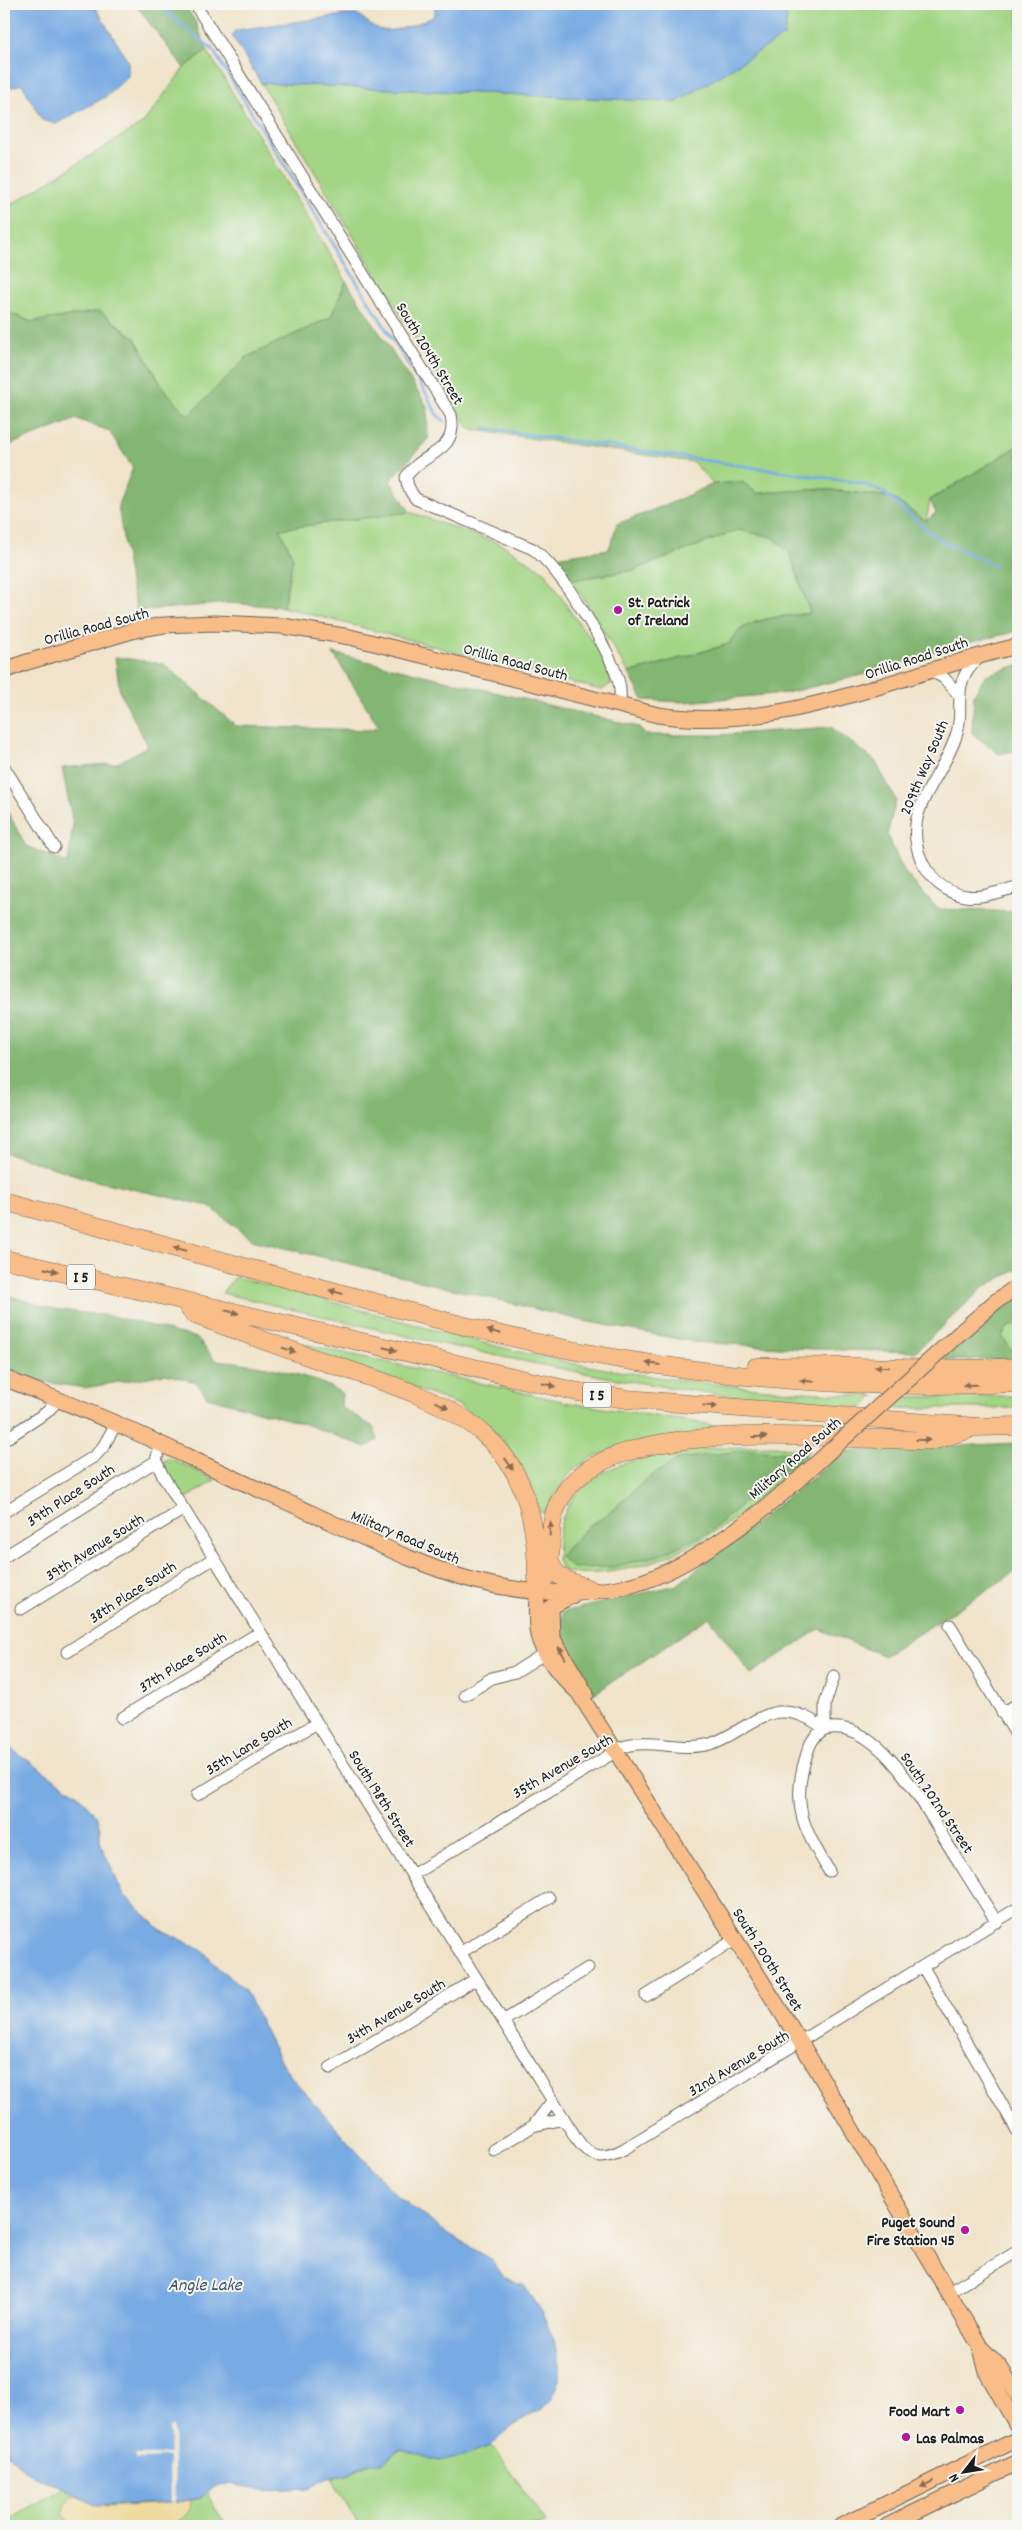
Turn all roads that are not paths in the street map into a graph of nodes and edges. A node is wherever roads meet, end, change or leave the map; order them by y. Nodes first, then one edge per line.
1 (195, 4) edge
2 (1018, 646) edge
3 (983, 654) junction
4 (4, 671) edge
5 (931, 671) junction
6 (959, 695) junction
7 (620, 706) junction
8 (4, 768) edge
9 (54, 847) dead end
10 (1018, 887) edge
11 (4, 1201) edge
12 (4, 1259) edge
13 (1018, 1286) edge
14 (185, 1300) junction
15 (1018, 1367) edge
16 (702, 1369) junction
17 (4, 1378) edge
18 (1018, 1383) edge
19 (58, 1400) junction
20 (116, 1424) junction
21 (1018, 1426) edge
22 (977, 1427) junction
23 (4, 1440) edge
24 (160, 1446) junction
25 (156, 1461) junction
26 (184, 1509) junction
27 (4, 1512) edge
28 (4, 1557) edge
29 (549, 1557) junction
30 (214, 1558) junction
31 (537, 1592) junction
32 (585, 1592) junction
33 (21, 1610) dead end
34 (950, 1625) dead end
35 (260, 1632) junction
36 (68, 1652) dead end
37 (547, 1652) junction
38 (834, 1676) dead end
39 (465, 1695) dead end
40 (1018, 1704) edge
41 (590, 1712) junction
42 (1002, 1713) junction
43 (122, 1718) dead end
44 (317, 1723) junction
45 (825, 1729) junction
46 (1018, 1738) edge
47 (616, 1751) junction
48 (197, 1795) dead end
49 (829, 1872) dead end
50 (412, 1876) junction
51 (549, 1898) dead end
52 (1018, 1908) edge
53 (996, 1922) junction
54 (736, 1940) junction
55 (460, 1953) junction
56 (588, 1968) dead end
57 (923, 1968) junction
58 (476, 1979) junction
59 (646, 1996) dead end
60 (503, 2021) junction
61 (801, 2043) junction
62 (330, 2068) dead end
63 (553, 2100) junction
64 (564, 2119) junction
65 (533, 2126) junction
66 (1018, 2132) edge
67 (494, 2150) dead end
68 (599, 2158) joint
69 (1018, 2251) edge
70 (949, 2292) junction
71 (981, 2348) junction
72 (1018, 2396) edge
73 (1018, 2427) edge
74 (1018, 2440) edge
75 (1018, 2462) edge
76 (841, 2526) edge
77 (887, 2526) edge

1 - 7 street, South 204th Street
2 - 3 main road, Orillia Road South
3 - 5 main road, Orillia Road South
3 - 6 street, 209th Way South
4 - 7 main road, Orillia Road South
5 - 6 street
5 - 7 main road, Orillia Road South
6 - 10 street, 209th Way South
8 - 9 street
16 -> 11 highway
12 -> 14 highway, I 5
13 - 32 main road, Military Road South, bridge
14 -> 22 highway, I 5
14 -> 31 highway
15 -> 16 highway
18 -> 16 highway
17 - 19 main road, Military Road South
19 - 20 main road, Military Road South
19 - 23 street
20 - 24 main road, Military Road South
20 - 27 street
21 - 22 highway, I 5
29 -> 22 highway
24 - 25 street
24 - 31 main road, Military Road South
25 - 26 street, South 198th Street
25 - 28 street, 39th Place South
26 - 30 street, South 198th Street
26 - 33 street, 39th Avenue South
29 - 31 highway
29 - 32 highway
30 - 35 street, South 198th Street
30 - 36 street, 38th Place South
31 - 32 main road, Military Road South
31 - 37 main road, South 200th Street
41 -> 32 main road
34 - 42 street
35 - 43 street, 37th Place South
35 - 44 street, South 198th Street
37 - 39 street
37 - 41 main road, South 200th Street
38 - 45 street
40 - 42 street
41 - 47 main road, South 200th Street
42 - 46 street
44 - 48 street, 35th Lane South
44 - 50 street, South 198th Street
45 - 47 street, 35th Avenue South
45 - 49 street
45 - 53 street, South 202nd Street
47 - 50 street, 35th Avenue South
47 - 54 main road, South 200th Street
50 - 55 street, South 198th Street
51 - 55 street
52 - 53 street, 32nd Avenue South
53 - 57 street, 32nd Avenue South
54 - 59 street
54 - 61 main road, South 200th Street
55 - 58 street, South 198th Street
56 - 60 street
57 - 61 street, 32nd Avenue South
57 - 66 street
58 - 60 street, South 198th Street
58 - 62 street, 34th Avenue South
60 - 63 street, South 198th Street
61 - 68 street, 32nd Avenue South
61 - 70 main road, South 200th Street
63 - 64 street, South 198th Street
63 - 65 street
64 - 65 street
64 - 68 street, South 198th Street
65 - 67 street
69 - 70 street
70 - 71 main road, South 200th Street
71 - 72 main road, South 200th Street
71 - 73 main road, South 200th Street
74 -> 76 main road
75 - 77 main road

